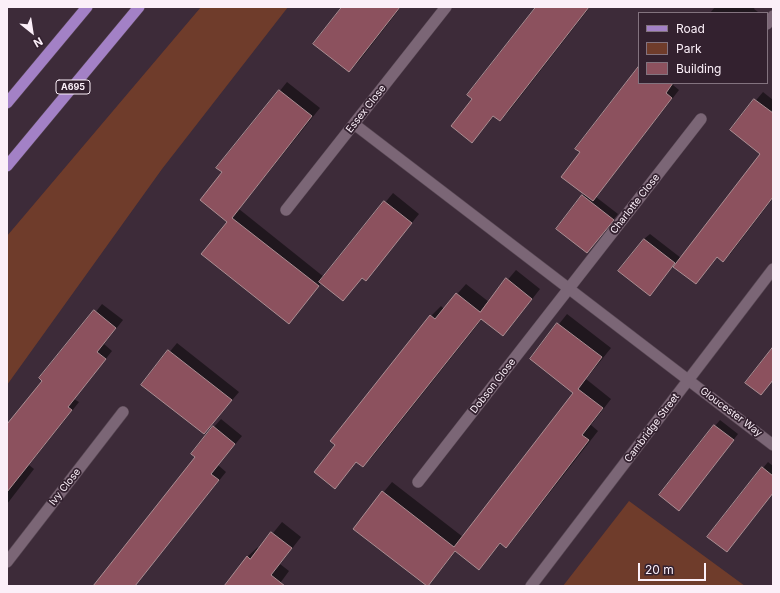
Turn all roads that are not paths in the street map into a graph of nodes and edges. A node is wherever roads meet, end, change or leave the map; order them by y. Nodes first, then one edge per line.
1 (88, 7) edge
2 (139, 7) edge
3 (446, 7) edge
4 (7, 103) edge
5 (701, 119) dead end
6 (354, 124) junction
7 (7, 166) edge
8 (286, 210) dead end
9 (773, 269) edge
10 (569, 289) junction
11 (688, 380) junction
12 (123, 412) dead end
13 (773, 444) edge
14 (418, 482) dead end
15 (7, 562) edge
16 (531, 586) edge

1 - 4 main road
2 - 7 main road, A695
3 - 6 street, Essex Close
5 - 10 street, Charlotte Close
6 - 8 street, Essex Close
6 - 10 street, Gloucester Way
9 - 11 street, Cambridge Street
10 - 11 street, Gloucester Way
10 - 14 street, Dobson Close
11 - 13 street, Gloucester Way
11 - 16 street, Cambridge Street
12 - 15 street, Ivy Close

